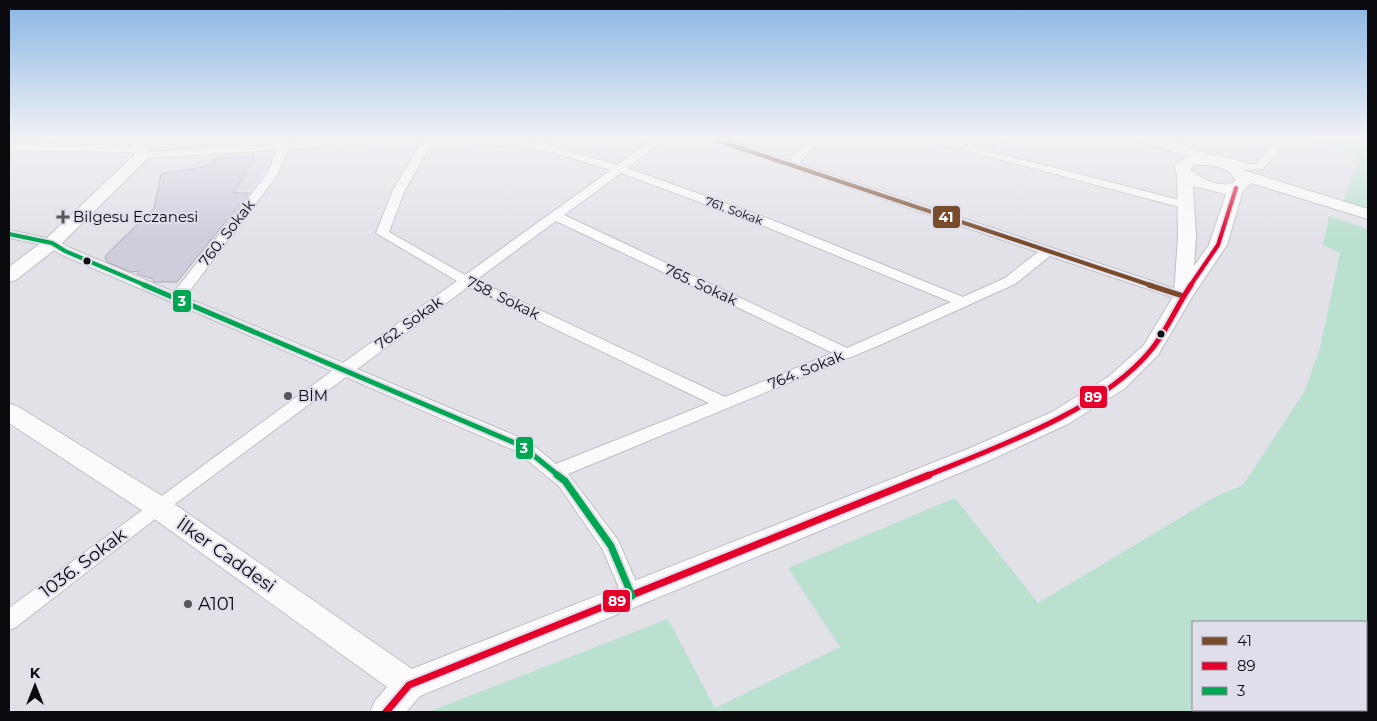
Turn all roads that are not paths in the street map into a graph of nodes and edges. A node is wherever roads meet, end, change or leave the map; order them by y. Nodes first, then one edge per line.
1 (116, 172) edge
2 (273, 172) edge
3 (411, 172) edge
4 (616, 172) edge
5 (627, 172) edge
6 (812, 172) edge
7 (1056, 172) edge
8 (1183, 172) edge
9 (1186, 172) edge
10 (1228, 172) edge
11 (1239, 182) junction
12 (1187, 205) junction
13 (1348, 210) junction
14 (1368, 214) edge
15 (555, 216) junction
16 (1368, 220) edge
17 (9, 234) edge
18 (52, 242) junction
19 (1048, 250) junction
20 (9, 276) edge
21 (467, 281) junction
22 (1183, 296) junction
23 (176, 299) junction
24 (963, 302) junction
25 (848, 354) junction
26 (344, 370) junction
27 (724, 403) junction
28 (9, 412) edge
29 (554, 472) junction
30 (158, 507) junction
31 (632, 596) junction
32 (9, 620) edge
33 (409, 685) junction
34 (386, 712) edge

1 - 18 main road
2 - 23 street, 760. Sokak
3 - 21 street, 758. Sokak
4 - 15 street, 762. Sokak
5 - 24 street, 761. Sokak
6 - 19 street
7 - 12 street
8 - 12 main road
9 - 11 main road
10 - 11 main road
11 - 13 main road
11 - 22 main road
12 - 22 main road
13 - 14 main road
13 - 16 main road
15 - 21 street, 762. Sokak
15 - 25 street, 765. Sokak
17 - 18 street
18 - 20 main road
18 - 23 street
19 - 22 street
19 - 24 street, 764. Sokak
21 - 26 street, 762. Sokak
21 - 27 street, 758. Sokak
22 - 31 main road
23 - 26 street
24 - 25 street, 764. Sokak
25 - 27 street, 764. Sokak
26 - 29 street
26 - 30 street, 762. Sokak
27 - 29 street, 764. Sokak
28 - 30 main road, İlker Caddesi
29 - 31 street
30 - 32 street, 1036. Sokak
30 - 33 main road, İlker Caddesi
31 - 33 main road
33 - 34 main road

